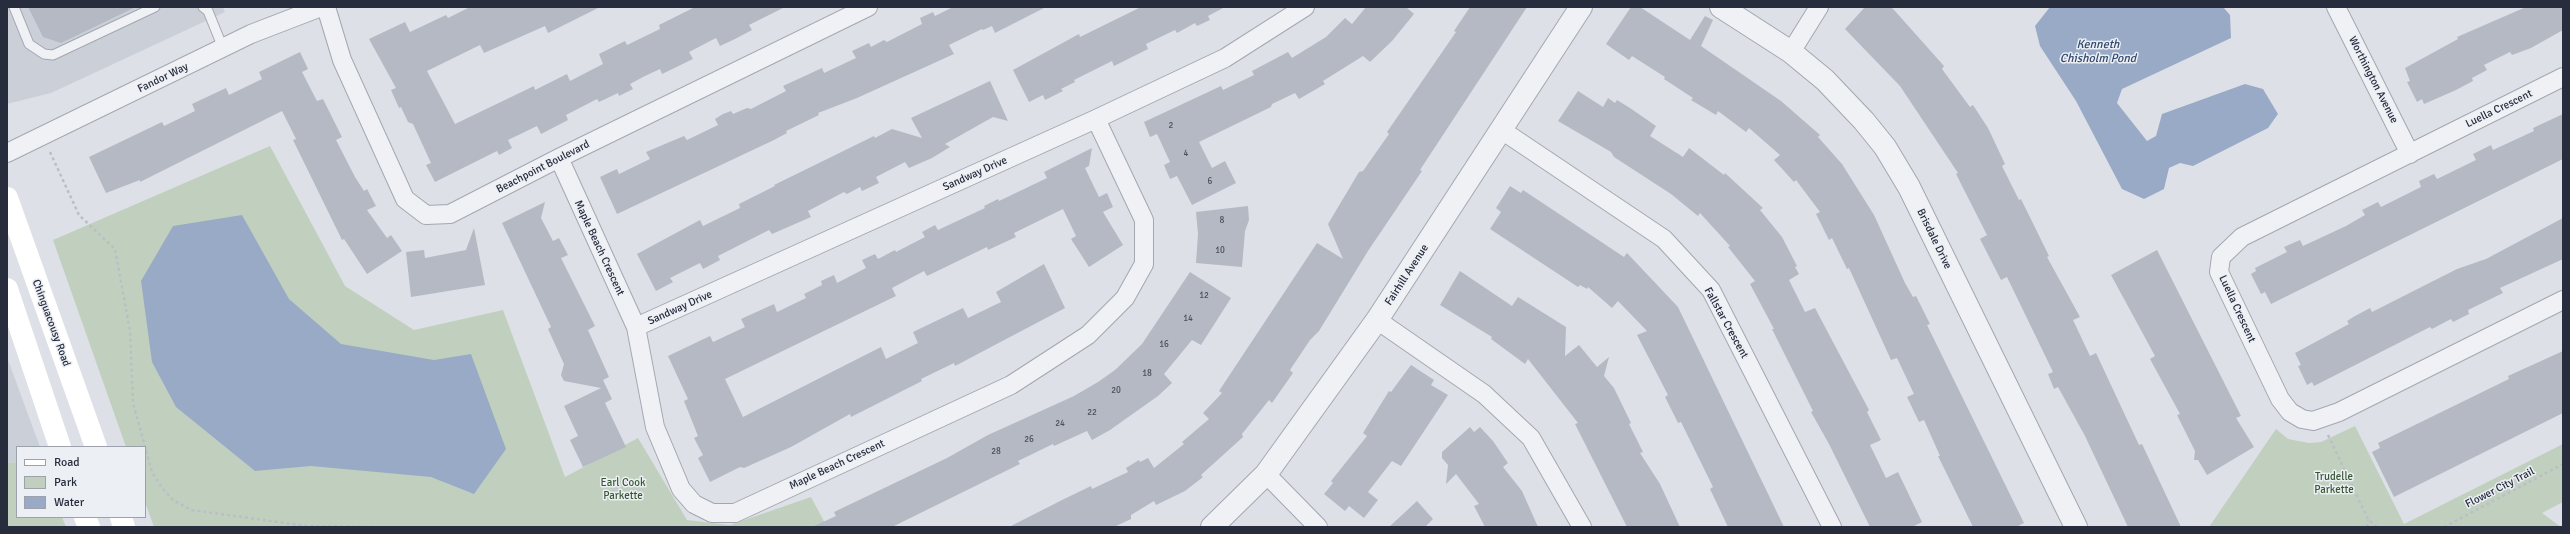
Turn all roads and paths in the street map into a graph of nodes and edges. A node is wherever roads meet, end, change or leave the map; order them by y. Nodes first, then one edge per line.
1 (14, 7) edge
2 (155, 7) edge
3 (203, 7) edge
4 (321, 7) edge
5 (326, 7) edge
6 (868, 7) edge
7 (1305, 7) edge
8 (1581, 7) edge
9 (1721, 7) edge
10 (1819, 7) edge
11 (2336, 7) edge
12 (223, 48) junction
13 (1790, 52) junction
14 (2563, 77) edge
15 (1096, 119) junction
16 (1500, 129) junction
17 (43, 137) junction
18 (7, 153) edge
19 (2410, 154) junction
20 (559, 158) junction
21 (7, 198) edge
22 (7, 289) edge
23 (2563, 300) edge
24 (1377, 320) junction
25 (636, 327) junction
26 (2327, 433) dead end
27 (60, 446) edge
28 (96, 446) edge
29 (145, 446) edge
30 (146, 450) edge
31 (2563, 464) edge
32 (1266, 474) junction
33 (2368, 519) junction
34 (385, 527) edge
35 (1212, 527) edge
36 (1318, 527) edge
37 (1582, 527) edge
38 (1832, 527) edge
39 (2076, 527) edge
40 (2367, 527) edge
41 (2377, 527) edge
42 (2444, 527) edge

1 - 2 lane
3 - 12 lane
4 - 12 street, Fandor Way
5 - 20 street, Beachpoint Boulevard
6 - 20 street, Beachpoint Boulevard
7 - 15 street, Sandway Drive
8 - 16 street, Fairhill Avenue
9 - 13 street, Brisdale Drive
10 - 13 street
11 - 19 street, Worthington Avenue
12 - 17 street, Fandor Way
13 - 39 street, Brisdale Drive
14 - 19 street, Luella Crescent
15 - 25 street, Sandway Drive
15 - 25 street, Maple Beach Crescent
16 - 24 street, Fairhill Avenue
16 - 38 street, Fallstar Crescent
17 - 18 street, Fandor Way
17 - 29 path
19 - 23 street, Luella Crescent
20 - 25 street, Maple Beach Crescent
21 - 28 main road, Chinguacousy Road
22 - 27 main road
24 - 32 street, Fairhill Avenue
24 - 37 street
26 - 33 path
30 - 34 path
31 - 42 path, Flower City Trail
32 - 35 street, Fairhill Avenue
32 - 36 street
33 - 40 path
33 - 41 path

